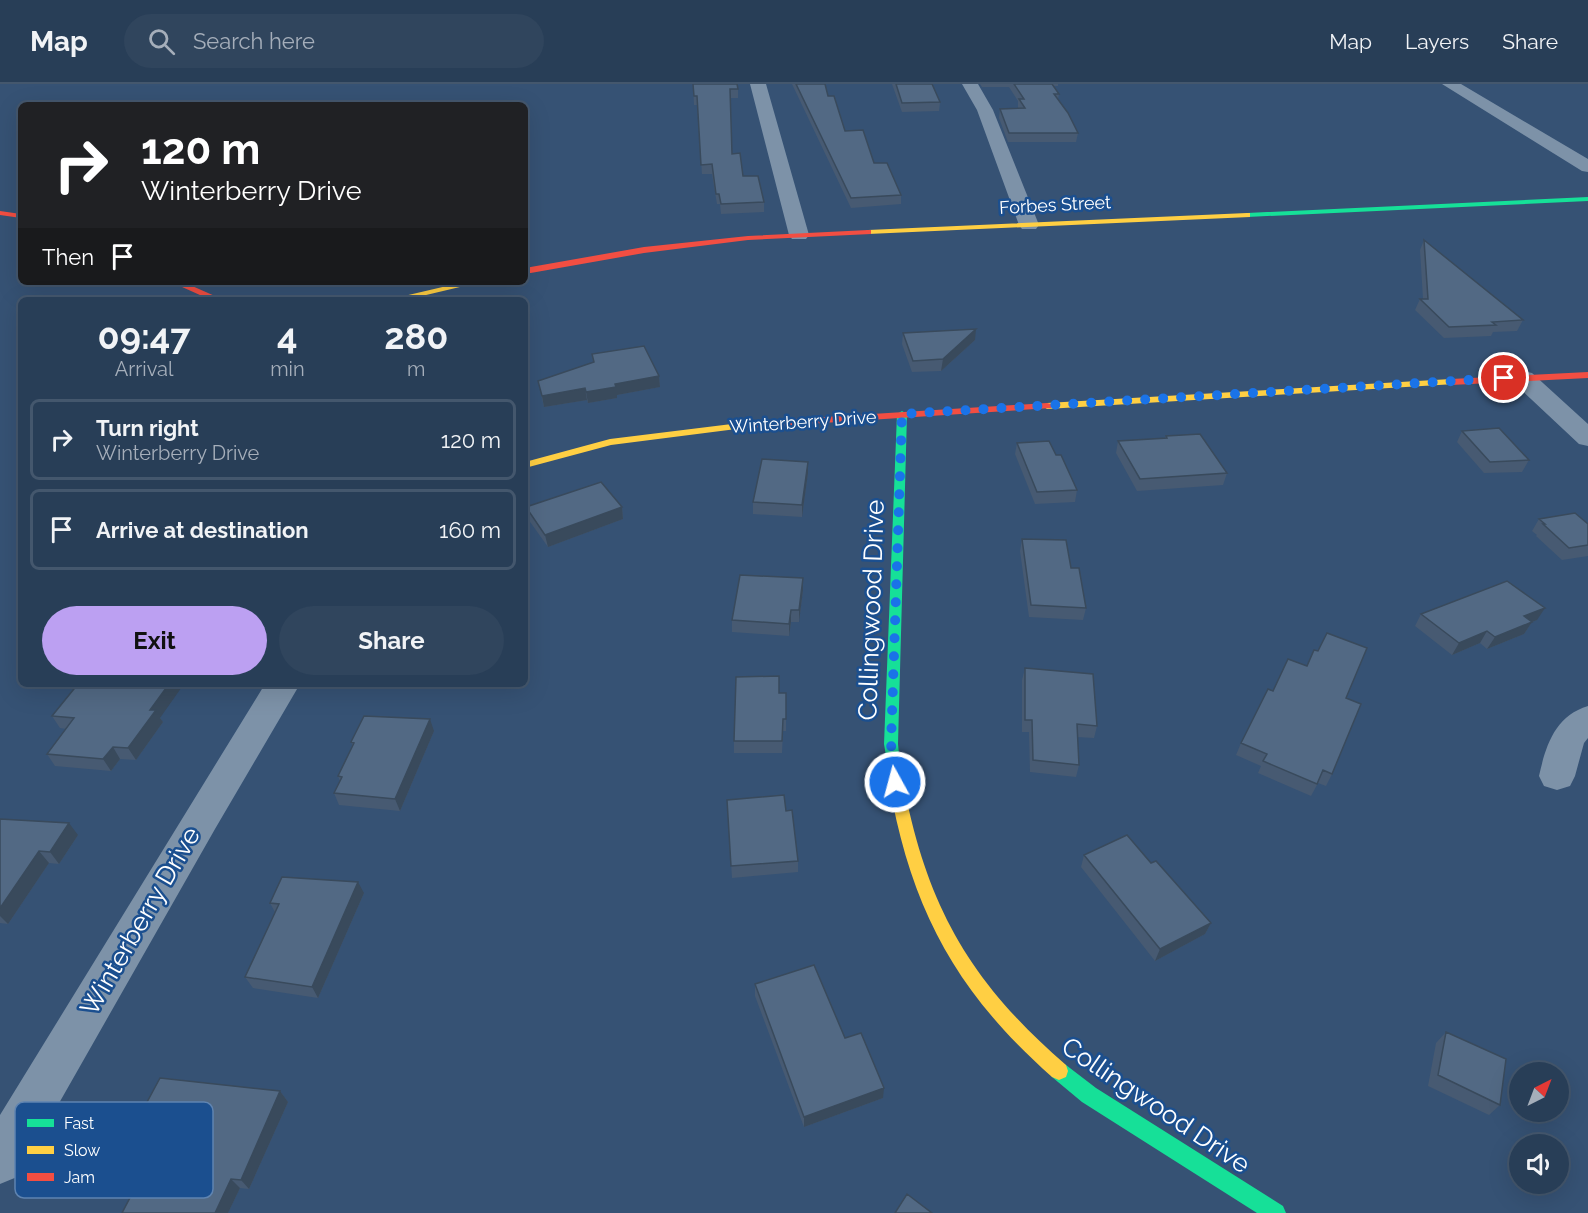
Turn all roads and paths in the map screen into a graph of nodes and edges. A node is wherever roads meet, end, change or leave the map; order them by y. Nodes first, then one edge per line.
1 (758, 84) edge
2 (970, 84) edge
3 (1450, 84) edge
4 (1588, 167) edge
5 (1588, 199) edge
6 (0, 213) edge
7 (18, 216) edge
8 (1029, 225) junction
9 (799, 235) junction
10 (528, 270) edge
11 (182, 285) edge
12 (463, 285) edge
13 (212, 297) edge
14 (406, 297) edge
15 (1588, 375) edge
16 (1523, 378) junction
17 (902, 414) junction
18 (1588, 438) edge
19 (528, 464) edge
20 (281, 687) edge
21 (1588, 719) edge
22 (1557, 776) dead end
23 (34, 1102) edge
24 (15, 1134) edge
25 (0, 1160) edge
26 (1276, 1213) edge

1 - 9 street
2 - 8 street
3 - 4 street
5 - 8 street, Forbes Street
6 - 7 street
8 - 9 street, Forbes Street
9 - 10 street, Forbes Street
11 - 13 street
12 - 14 street
15 - 16 street, Winterberry Drive
16 - 17 street, Winterberry Drive
16 - 18 street
17 - 19 street, Winterberry Drive
17 - 26 street, Collingwood Drive
20 - 23 street, Winterberry Drive
21 - 22 street
24 - 25 street, Winterberry Drive

